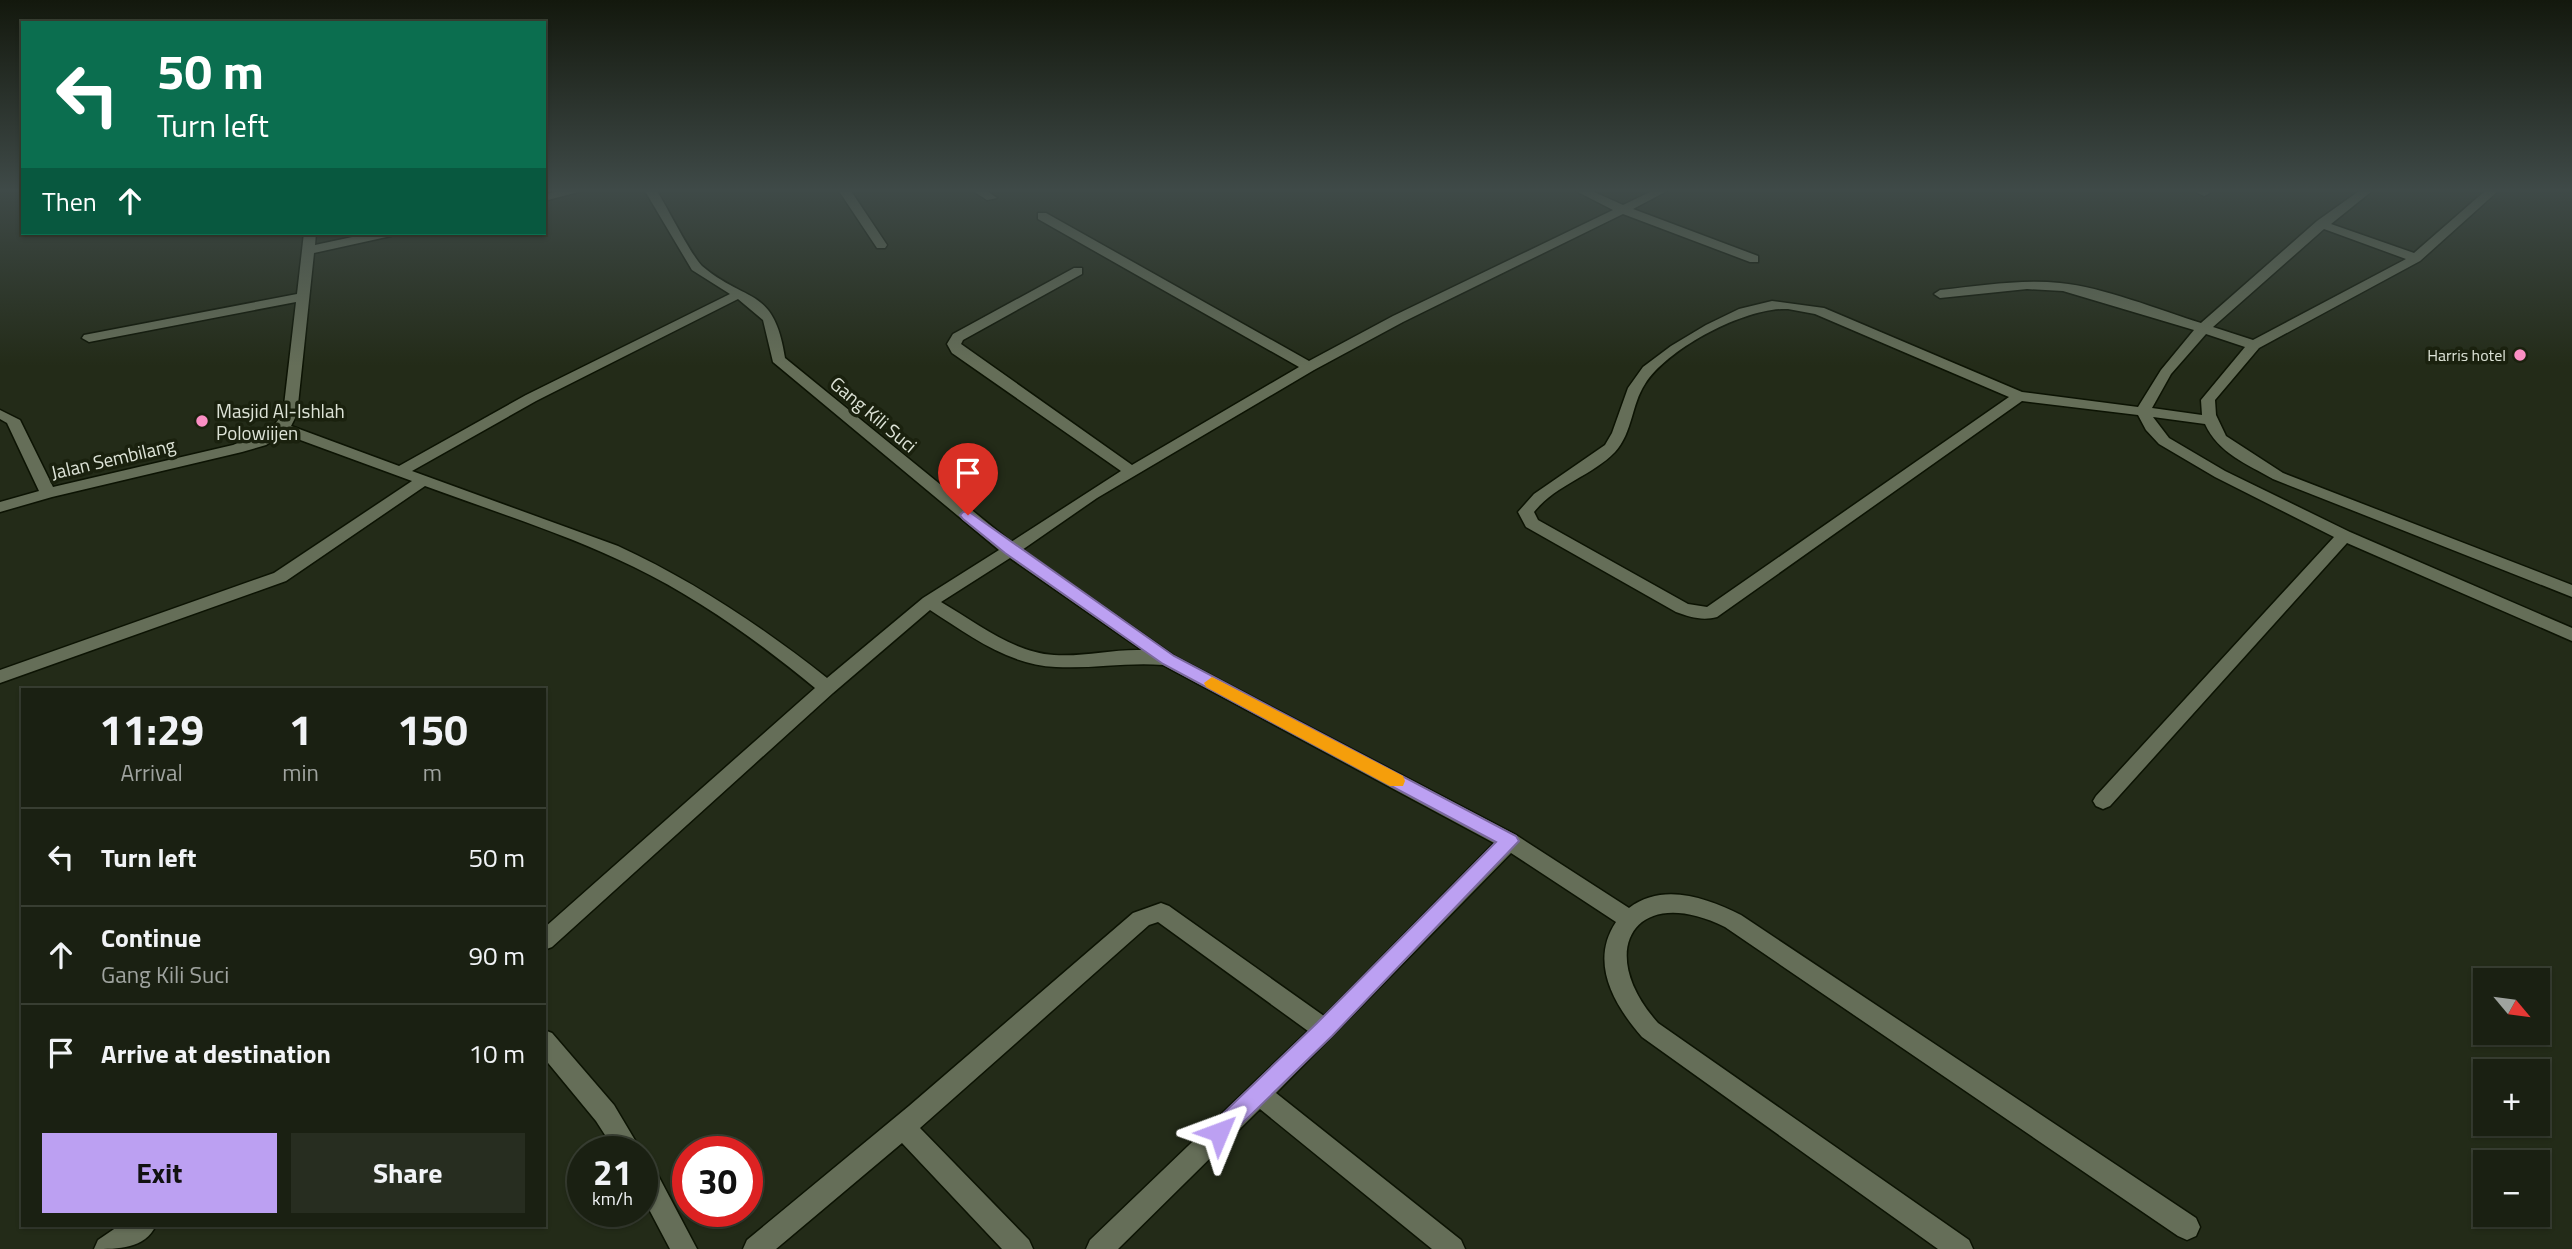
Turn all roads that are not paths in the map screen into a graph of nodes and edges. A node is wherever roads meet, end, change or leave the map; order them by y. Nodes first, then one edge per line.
1 (312, 249) edge
2 (686, 249) edge
3 (1101, 249) edge
4 (1543, 249) edge
5 (1728, 249) edge
6 (2292, 249) edge
7 (2392, 249) edge
8 (2426, 249) edge
9 (309, 250) joint
10 (2416, 258) junction
11 (1754, 259) dead end
12 (1078, 271) dead end
13 (739, 294) junction
14 (1940, 294) dead end
15 (302, 297) junction
16 (2202, 327) junction
17 (89, 338) dead end
18 (2254, 345) junction
19 (1309, 367) junction
20 (2019, 396) junction
21 (2143, 411) junction
22 (0, 414) edge
23 (2210, 420) junction
24 (282, 428) junction
25 (401, 471) junction
26 (1130, 471) junction
27 (422, 481) junction
28 (48, 493) junction
29 (0, 508) edge
30 (2344, 536) junction
31 (1010, 550) junction
32 (2572, 591) edge
33 (929, 602) junction
34 (2572, 635) edge
35 (1168, 660) junction
36 (0, 677) edge
37 (827, 688) junction
38 (2103, 801) dead end
39 (1509, 841) junction
40 (1630, 920) junction
41 (546, 939) edge
42 (1325, 1030) junction
43 (546, 1042) edge
44 (1258, 1093) junction
45 (902, 1126) junction
46 (620, 1136) edge
47 (658, 1200) edge
48 (140, 1227) edge
49 (2187, 1227) dead end
50 (107, 1249) edge
51 (684, 1249) edge
52 (756, 1249) edge
53 (1020, 1249) edge
54 (1099, 1249) edge
55 (1452, 1249) edge
56 (1960, 1249) edge

1 - 9 street
2 - 13 street, Gang Kili Suci
3 - 19 street
4 - 19 street
5 - 11 street
6 - 16 street
7 - 10 street
8 - 10 street
9 - 15 street
10 - 18 street
12 - 26 street
13 - 25 street
13 - 31 street, Gang Kili Suci
14 - 16 street
15 - 17 street
15 - 24 street
16 - 18 street
16 - 21 street
18 - 23 street
19 - 26 street
20 - 20 street
20 - 21 street
21 - 23 street
21 - 30 street
22 - 28 street
23 - 32 street
24 - 25 street
24 - 28 street, Jalan Sembilang
25 - 27 street
26 - 31 street
27 - 36 street
27 - 37 street
28 - 29 street, Jalan Sembilang
30 - 34 street
30 - 38 street
31 - 33 street
31 - 35 street, Gang Kili Suci
33 - 35 street
33 - 37 street
35 - 39 street
37 - 41 street
39 - 40 street
39 - 42 street
40 - 49 street
40 - 56 street
42 - 44 street
42 - 45 street
43 - 46 street
44 - 54 street
44 - 55 street
45 - 52 street
45 - 53 street
47 - 51 street
48 - 50 street

